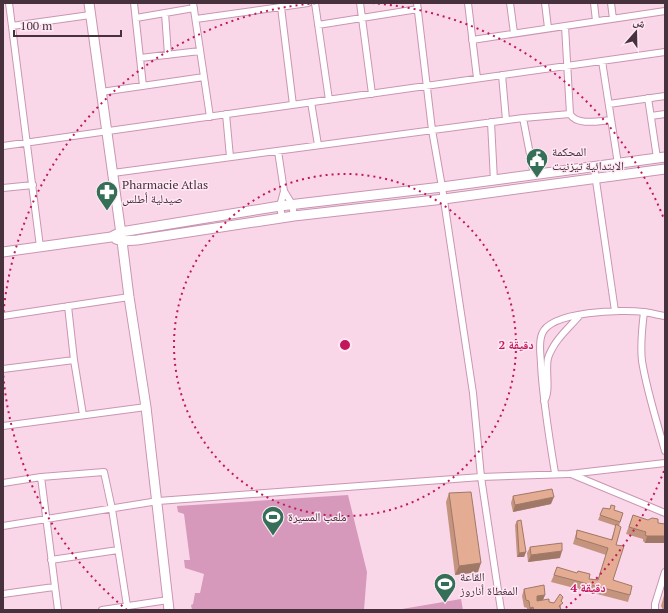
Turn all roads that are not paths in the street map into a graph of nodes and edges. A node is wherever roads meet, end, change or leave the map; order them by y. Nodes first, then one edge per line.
1 (9, 3) edge
2 (89, 3) edge
3 (134, 3) edge
4 (308, 3) edge
5 (315, 3) edge
6 (360, 3) edge
7 (468, 3) edge
8 (510, 3) edge
9 (545, 3) edge
10 (594, 3) edge
11 (611, 3) edge
12 (194, 6) edge
13 (418, 6) edge
14 (281, 7) junction
15 (665, 11) edge
16 (165, 13) junction
17 (90, 14) junction
18 (136, 18) junction
19 (362, 18) junction
20 (196, 19) junction
21 (613, 19) junction
22 (596, 21) junction
23 (318, 25) junction
24 (12, 26) junction
25 (565, 26) junction
26 (548, 28) junction
27 (514, 33) junction
28 (472, 40) junction
29 (200, 51) junction
30 (665, 52) edge
31 (168, 55) junction
32 (140, 58) junction
33 (602, 61) junction
34 (568, 66) junction
35 (502, 75) junction
36 (204, 77) junction
37 (478, 78) junction
38 (143, 86) junction
39 (428, 86) junction
40 (101, 92) junction
41 (372, 94) junction
42 (665, 96) edge
43 (648, 98) junction
44 (329, 100) junction
45 (312, 102) junction
46 (609, 104) junction
47 (293, 105) junction
48 (226, 114) junction
49 (570, 114) junction
50 (665, 114) edge
51 (651, 116) junction
52 (210, 117) junction
53 (523, 118) junction
54 (506, 120) junction
55 (611, 120) junction
56 (491, 122) junction
57 (432, 130) junction
58 (106, 132) junction
59 (26, 143) junction
60 (318, 145) junction
61 (3, 146) edge
62 (278, 151) junction
63 (230, 157) junction
64 (661, 158) edge
65 (618, 164) junction
66 (594, 167) junction
67 (665, 168) edge
68 (113, 173) junction
69 (534, 175) junction
70 (596, 178) junction
71 (494, 181) junction
72 (33, 185) junction
73 (442, 187) junction
74 (3, 188) edge
75 (284, 191) junction
76 (444, 199) junction
77 (292, 204) junction
78 (280, 206) junction
79 (294, 216) junction
80 (282, 218) junction
81 (121, 237) junction
82 (40, 247) junction
83 (3, 252) edge
84 (128, 297) junction
85 (68, 306) junction
86 (615, 311) junction
87 (644, 312) junction
88 (580, 315) junction
89 (3, 316) edge
90 (665, 316) edge
91 (541, 358) junction
92 (548, 359) junction
93 (74, 360) junction
94 (3, 370) edge
95 (543, 402) junction
96 (146, 407) junction
97 (83, 415) junction
98 (3, 426) edge
99 (665, 451) edge
100 (665, 463) edge
101 (555, 473) junction
102 (569, 474) junction
103 (482, 477) junction
104 (41, 478) junction
105 (3, 483) edge
106 (158, 501) junction
107 (112, 509) junction
108 (665, 513) edge
109 (46, 520) junction
110 (3, 526) edge
111 (118, 550) junction
112 (50, 560) junction
113 (665, 572) edge
114 (54, 587) junction
115 (3, 594) edge
116 (168, 600) junction
117 (127, 606) junction
118 (58, 610) edge
119 (102, 610) edge
120 (169, 610) edge
121 (501, 610) edge
122 (655, 610) edge

1 - 24 street
2 - 17 main road
3 - 18 street
4 - 14 street
5 - 23 street
6 - 19 street
7 - 28 street
8 - 27 street
9 - 26 street
10 - 22 street
11 - 21 street
12 - 16 street
12 - 20 street
13 - 19 street
13 - 39 street
14 - 20 street
14 - 47 street
15 - 21 street
16 - 18 street
16 - 31 street
17 - 24 street
17 - 40 main road
18 - 32 street
19 - 23 street
19 - 41 street
20 - 29 street
21 - 22 street
22 - 25 street
23 - 44 street
24 - 59 street
25 - 26 street
25 - 34 street
26 - 27 street
27 - 28 street
28 - 37 street
29 - 31 street
29 - 36 street
30 - 33 street
31 - 32 street
32 - 38 street
33 - 34 street
33 - 46 street
34 - 35 street
34 - 49 street
35 - 37 street
35 - 54 street
36 - 38 street
36 - 52 street
37 - 39 street
38 - 40 street
39 - 41 street
39 - 57 street
40 - 58 main road
41 - 44 street
42 - 43 street
43 - 46 street
43 - 51 street
44 - 45 street
45 - 47 street
45 - 60 street
46 - 55 street
47 - 48 street
48 - 52 street
48 - 63 street
49 - 53 street
49 - 55 street
50 - 51 street
51 - 64 street
52 - 58 street
53 - 54 street
53 - 69 street
54 - 56 street
55 - 65 street
56 - 57 street
56 - 71 street
57 - 60 street
57 - 73 street
58 - 59 street
58 - 68 main road
59 - 61 street
59 - 72 street
60 - 62 street
62 - 63 street
62 - 75 street
63 - 68 street
64 - 65 main road
65 - 66 main road
66 - 69 main road
66 - 70 street
67 - 70 main road
68 - 81 main road
69 - 71 main road
70 - 76 main road
70 - 86 street
71 - 73 main road
72 - 74 street
72 - 82 street
73 - 76 street
73 - 77 main road
75 - 77 street
75 - 78 street
76 - 79 main road
76 - 103 street
77 - 78 main road
77 - 79 street
78 - 80 street
78 - 81 main road
79 - 80 main road
80 - 81 main road
81 - 82 main road
81 - 84 main road
82 - 83 main road
84 - 85 street
84 - 96 main road
85 - 89 street
85 - 93 street
86 - 87 street
86 - 88 street
87 - 90 street
87 - 99 street
88 - 91 street
88 - 92 street
91 - 92 street
91 - 95 street
92 - 95 street
93 - 94 street
93 - 97 street
95 - 101 street
96 - 97 street
96 - 106 main road
97 - 98 street
100 - 102 street
101 - 102 street
101 - 103 street
102 - 108 street
103 - 106 street
103 - 121 street
104 - 105 street
104 - 107 street
104 - 109 street
106 - 107 street
106 - 116 main road
107 - 109 street
107 - 111 street
109 - 110 street
109 - 112 street
111 - 112 street
111 - 117 street
112 - 114 street
113 - 122 street
114 - 115 street
114 - 118 street
116 - 117 street
116 - 120 main road
117 - 119 street

